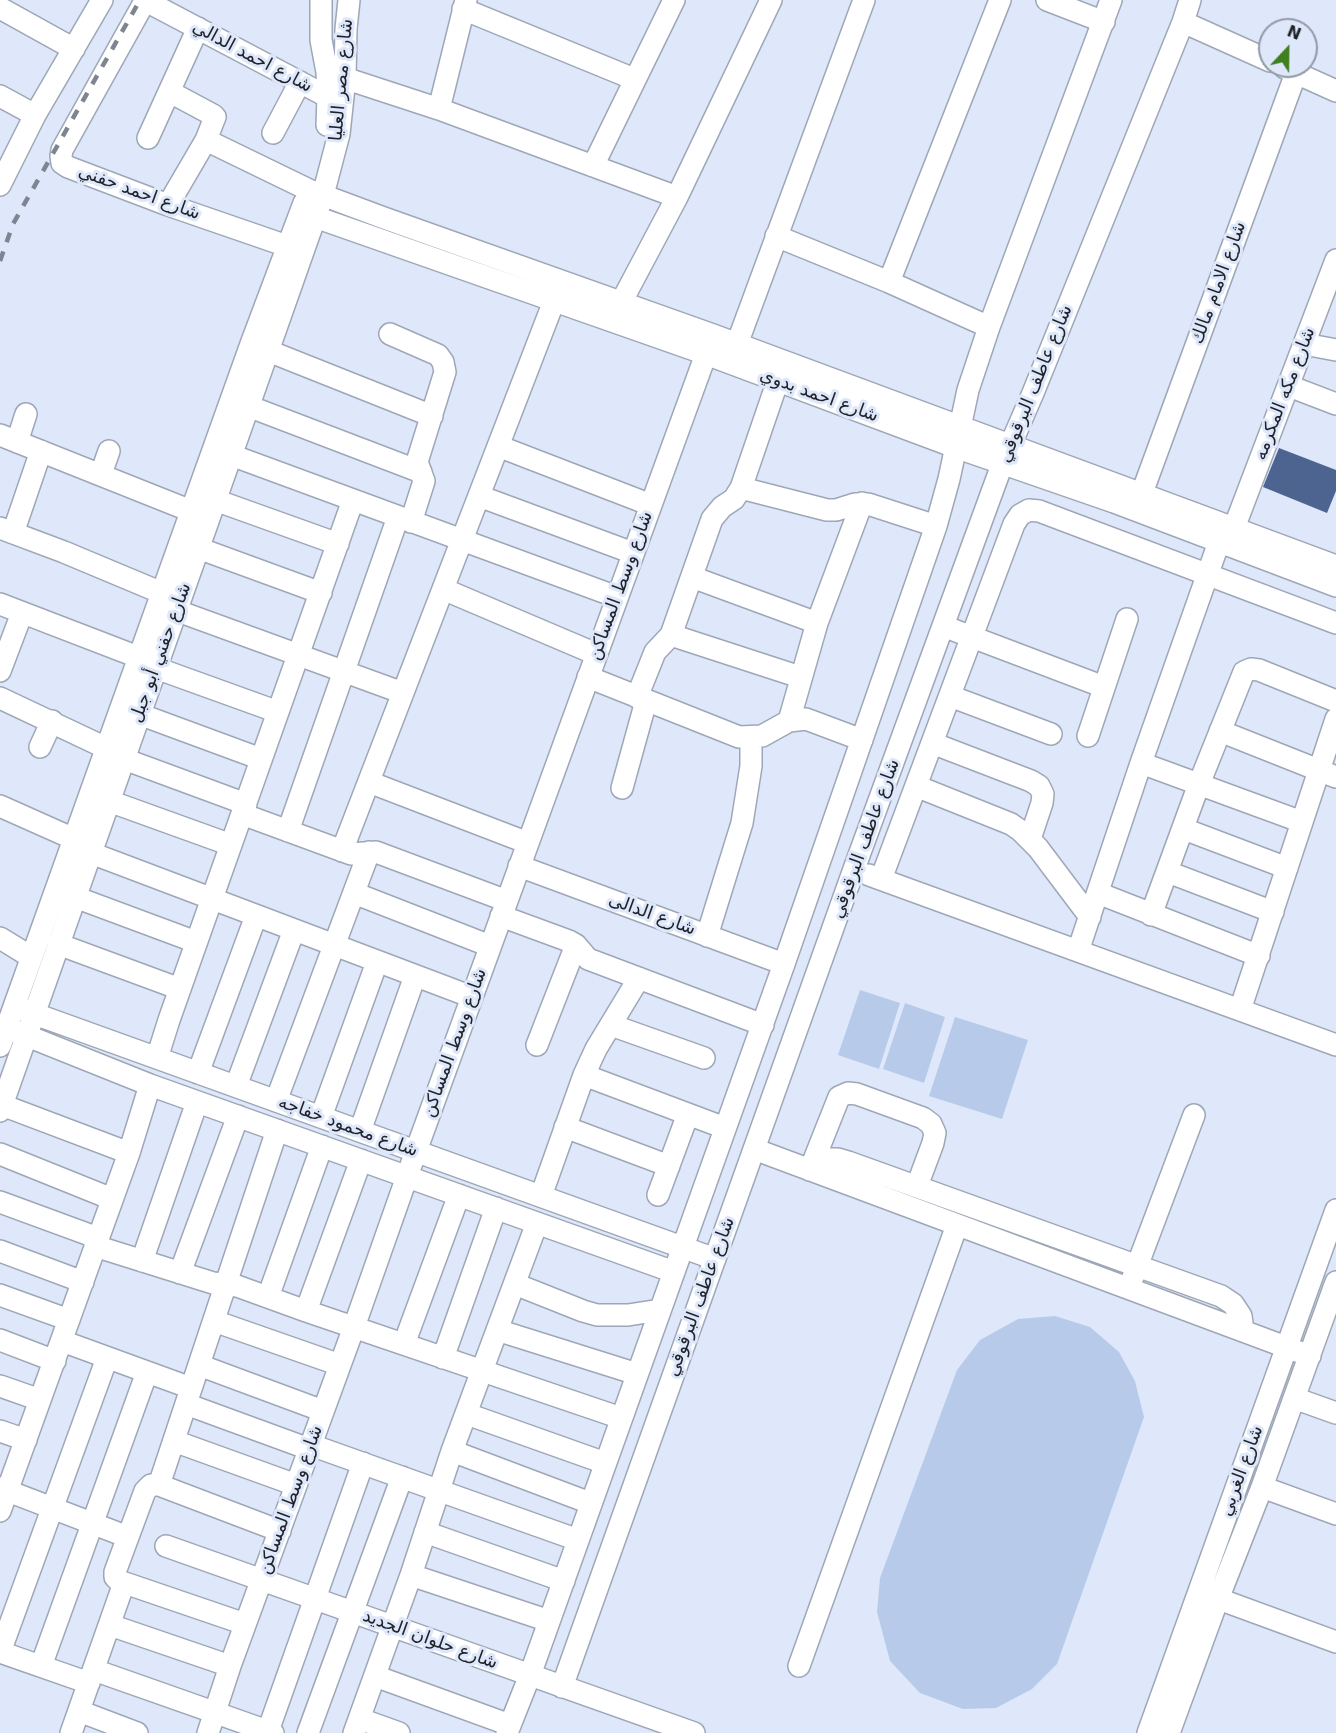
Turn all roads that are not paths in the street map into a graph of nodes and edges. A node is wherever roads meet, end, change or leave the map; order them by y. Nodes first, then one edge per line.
1 (102, 0) edge
2 (144, 0) edge
3 (321, 0) edge
4 (349, 0) edge
5 (674, 0) edge
6 (771, 0) edge
7 (864, 0) edge
8 (1000, 0) edge
9 (1047, 0) edge
10 (1112, 0) edge
11 (1190, 0) edge
12 (464, 4) edge
13 (0, 8) edge
14 (177, 8) edge
15 (1104, 22) junction
16 (1183, 22) junction
17 (198, 28) junction
18 (74, 49) junction
19 (1258, 56) edge
20 (336, 75) junction
21 (1285, 78) edge
22 (1308, 78) edge
23 (634, 79) junction
24 (300, 82) junction
25 (1336, 91) edge
26 (170, 92) junction
27 (0, 96) edge
28 (328, 97) junction
29 (439, 109) junction
30 (35, 114) junction
31 (273, 133) dead end
32 (148, 138) dead end
33 (206, 140) junction
34 (593, 166) junction
35 (0, 185) edge
36 (316, 193) junction
37 (677, 196) junction
38 (168, 205) junction
39 (308, 214) junction
40 (776, 236) junction
41 (287, 246) junction
42 (1336, 260) edge
43 (889, 282) junction
44 (554, 301) junction
45 (616, 312) junction
46 (989, 327) junction
47 (390, 334) dead end
48 (737, 344) junction
49 (1304, 344) junction
50 (259, 347) junction
51 (1336, 350) edge
52 (706, 354) junction
53 (778, 380) junction
54 (1289, 386) junction
55 (1336, 404) edge
56 (248, 406) junction
57 (26, 414) dead end
58 (432, 416) junction
59 (960, 425) junction
60 (8, 438) edge
61 (498, 446) junction
62 (955, 447) junction
63 (41, 451) junction
64 (109, 451) dead end
65 (1007, 453) junction
66 (231, 456) junction
67 (421, 472) junction
68 (101, 474) junction
69 (741, 488) junction
70 (1142, 493) junction
71 (479, 496) junction
72 (215, 500) junction
73 (353, 500) junction
74 (862, 503) junction
75 (651, 505) junction
76 (191, 511) junction
77 (405, 520) junction
78 (936, 526) junction
79 (7, 531) edge
80 (1227, 535) junction
81 (462, 541) junction
82 (338, 544) junction
83 (198, 548) junction
84 (633, 553) junction
85 (1336, 566) edge
86 (1208, 574) junction
87 (692, 577) junction
88 (1336, 586) edge
89 (443, 589) junction
90 (321, 593) junction
91 (617, 597) junction
92 (165, 602) junction
93 (0, 604) edge
94 (22, 613) junction
95 (1127, 618) dead end
96 (817, 623) junction
97 (1336, 623) edge
98 (943, 626) junction
99 (670, 635) junction
100 (971, 638) junction
101 (596, 654) junction
102 (298, 655) junction
103 (147, 662) junction
104 (0, 672) edge
105 (344, 672) junction
106 (588, 677) junction
107 (800, 678) junction
108 (1104, 687) junction
109 (403, 693) junction
110 (950, 696) junction
111 (642, 699) junction
112 (1, 701) edge
113 (1336, 701) edge
114 (278, 712) junction
115 (139, 714) junction
116 (52, 721) junction
117 (789, 721) junction
118 (1335, 724) edge
119 (1220, 731) junction
120 (1051, 734) dead end
121 (1088, 736) dead end
122 (751, 738) junction
123 (862, 740) junction
124 (932, 743) junction
125 (40, 747) dead end
126 (115, 753) junction
127 (261, 759) junction
128 (1141, 764) junction
129 (1328, 773) edge
130 (369, 782) junction
131 (1199, 784) junction
132 (916, 786) junction
133 (622, 788) dead end
134 (109, 801) junction
135 (0, 806) edge
136 (244, 809) junction
137 (1302, 822) junction
138 (1184, 829) junction
139 (288, 831) junction
140 (74, 839) junction
141 (1030, 839) junction
142 (528, 843) junction
143 (231, 845) junction
144 (342, 851) junction
145 (369, 852) junction
146 (91, 853) junction
147 (519, 866) junction
148 (1287, 868) junction
149 (854, 869) junction
150 (1168, 872) junction
151 (880, 879) junction
152 (354, 893) junction
153 (1098, 893) junction
154 (75, 897) junction
155 (212, 899) junction
156 (504, 909) junction
157 (1273, 912) junction
158 (1152, 915) junction
159 (256, 916) junction
160 (1090, 917) junction
161 (294, 930) junction
162 (707, 936) junction
163 (0, 938) edge
164 (196, 942) junction
165 (58, 944) junction
166 (334, 945) junction
167 (576, 945) junction
168 (490, 946) junction
169 (1078, 951) junction
170 (1259, 956) junction
171 (31, 957) junction
172 (377, 962) junction
173 (784, 964) junction
174 (415, 975) junction
175 (639, 978) junction
176 (180, 989) junction
177 (472, 997) junction
178 (1240, 1010) junction
179 (34, 1014) junction
180 (4, 1021) edge
181 (611, 1025) junction
182 (763, 1025) junction
183 (27, 1036) junction
184 (537, 1045) dead end
185 (1336, 1045) edge
186 (157, 1058) junction
187 (704, 1058) dead end
188 (198, 1073) junction
189 (584, 1075) junction
190 (150, 1085) junction
191 (236, 1086) junction
192 (276, 1101) junction
193 (197, 1102) junction
194 (1, 1108) edge
195 (688, 1114) junction
196 (1194, 1115) dead end
197 (238, 1116) junction
198 (321, 1117) junction
199 (565, 1127) junction
200 (725, 1128) junction
201 (277, 1130) junction
202 (360, 1131) junction
203 (322, 1146) junction
204 (754, 1149) junction
205 (416, 1151) junction
206 (129, 1153) junction
207 (0, 1154) edge
208 (361, 1160) junction
209 (669, 1166) junction
210 (810, 1170) junction
211 (407, 1176) junction
212 (917, 1186) junction
213 (459, 1195) junction
214 (657, 1195) dead end
215 (541, 1196) junction
216 (112, 1199) junction
217 (0, 1202) edge
218 (496, 1208) junction
219 (1336, 1210) edge
220 (537, 1223) junction
221 (957, 1225) junction
222 (97, 1242) junction
223 (682, 1247) junction
224 (0, 1251) edge
225 (1104, 1253) junction
226 (715, 1259) junction
227 (142, 1261) junction
228 (1137, 1265) junction
229 (674, 1272) junction
230 (180, 1273) junction
231 (1095, 1276) junction
232 (83, 1282) junction
233 (515, 1284) junction
234 (225, 1285) junction
235 (1129, 1289) junction
236 (0, 1295) edge
237 (1334, 1296) edge
238 (268, 1297) junction
239 (660, 1310) junction
240 (306, 1311) junction
241 (69, 1320) junction
242 (214, 1321) junction
243 (354, 1327) junction
244 (497, 1330) junction
245 (1243, 1331) junction
246 (0, 1340) edge
247 (404, 1344) junction
248 (1287, 1347) junction
249 (58, 1351) junction
250 (1310, 1356) junction
251 (107, 1358) junction
252 (443, 1358) junction
253 (199, 1365) junction
254 (340, 1365) junction
255 (482, 1370) junction
256 (147, 1372) junction
257 (637, 1374) junction
258 (0, 1386) edge
259 (188, 1396) junction
260 (1294, 1398) junction
261 (40, 1401) junction
262 (323, 1411) junction
263 (1336, 1413) edge
264 (467, 1414) junction
265 (621, 1418) junction
266 (0, 1431) edge
267 (26, 1440) junction
268 (174, 1441) junction
269 (310, 1447) junction
270 (452, 1451) junction
271 (363, 1463) junction
272 (605, 1463) junction
273 (402, 1477) junction
274 (159, 1485) junction
275 (296, 1485) junction
276 (1262, 1487) junction
277 (4, 1489) edge
278 (440, 1490) junction
279 (590, 1503) junction
280 (52, 1508) junction
281 (0, 1511) edge
282 (1336, 1514) edge
283 (93, 1523) junction
284 (279, 1531) junction
285 (425, 1532) junction
286 (128, 1537) junction
287 (578, 1540) junction
288 (166, 1546) dead end
289 (411, 1575) junction
290 (262, 1580) junction
291 (564, 1581) junction
292 (124, 1583) junction
293 (1208, 1595) junction
294 (314, 1599) junction
295 (352, 1612) junction
296 (549, 1621) junction
297 (246, 1624) junction
298 (110, 1625) junction
299 (393, 1627) junction
300 (1334, 1636) edge
301 (0, 1652) edge
302 (41, 1666) junction
303 (230, 1666) junction
304 (799, 1666) dead end
305 (530, 1675) junction
306 (91, 1676) junction
307 (375, 1676) junction
308 (562, 1687) junction
309 (79, 1711) junction
310 (215, 1711) junction
311 (357, 1726) edge
312 (509, 1729) edge
313 (270, 1732) edge
314 (71, 1733) edge
315 (137, 1733) edge
316 (208, 1733) edge
317 (308, 1733) edge
318 (399, 1733) edge
319 (694, 1733) edge
320 (1148, 1733) edge
321 (1169, 1733) edge

1 - 18 street
2 - 14 street, شارع احمد الدالي
2 - 38 street, شارع احمد حفني
3 - 20 street, شارع مصر العليا
4 - 20 street, شارع مصر العليا
5 - 23 street
6 - 37 street
7 - 40 street
8 - 43 street
9 - 15 street
10 - 15 street, شارع عاطف البرقوقي
11 - 16 street, شارع عاطف البرقوقي
12 - 23 street
12 - 29 street
13 - 18 street
14 - 17 street, شارع احمد الدالي
15 - 46 street, شارع عاطف البرقوقي
16 - 19 street
16 - 65 street, شارع عاطف البرقوقي
17 - 24 street, شارع احمد الدالي
17 - 26 street
18 - 30 street
20 - 28 street, شارع مصر العليا
20 - 29 street
20 - 36 street, شارع مصر العليا
21 - 70 street, شارع الامام مالك
22 - 25 street
23 - 34 street
24 - 28 street, شارع احمد الدالي
24 - 31 street
26 - 32 street
26 - 33 street
27 - 30 street
28 - 36 street, شارع مصر العليا
29 - 34 street
30 - 35 street
33 - 36 street, شارع احمد بدوي
33 - 38 street
34 - 37 street
36 - 39 street, شارع حفني أبو جبل
36 - 45 street, شارع احمد بدوي
37 - 45 street
38 - 41 street, شارع احمد حفني
39 - 41 street, شارع حفني أبو جبل
39 - 44 street, شارع احمد بدوي
39 - 50 street, شارع حفني أبو جبل
40 - 43 street
40 - 48 street
41 - 50 street, شارع حفني أبو جبل
42 - 49 street, شارع مكه المكرمه
43 - 46 street
44 - 45 street, شارع احمد بدوي
44 - 61 street
45 - 48 street, شارع احمد بدوي
45 - 52 street, شارع احمد بدوي
46 - 59 street, شارع عاطف البرقوقي
47 - 58 street
48 - 59 street, شارع احمد بدوي
49 - 51 street
49 - 54 street, شارع مكه المكرمه
50 - 56 street, شارع حفني أبو جبل
50 - 58 street
50 - 76 street, شارع حفني أبو جبل
52 - 53 street, شارع احمد بدوي
52 - 75 street, شارع وسط المساكن
53 - 62 street, شارع احمد بدوي
53 - 69 street
54 - 55 street
54 - 80 street, شارع مكه المكرمه
56 - 66 street, شارع حفني أبو جبل
56 - 67 street
57 - 60 street
58 - 67 street
59 - 62 street, شارع عاطف البرقوقي
59 - 65 street, شارع احمد بدوي
60 - 63 street
61 - 71 street
61 - 75 street
62 - 65 street, شارع احمد بدوي
62 - 78 street, شارع عاطف البرقوقي
63 - 68 street
63 - 79 street
64 - 68 street
65 - 70 street, شارع احمد بدوي
65 - 80 street, شارع احمد بدوي
65 - 98 street, شارع عاطف البرقوقي
66 - 72 street, شارع حفني أبو جبل
66 - 73 street
67 - 77 street
68 - 76 street
69 - 74 street
69 - 87 street
70 - 80 street, شارع احمد بدوي
71 - 81 street
71 - 84 street
72 - 82 street
72 - 83 street, شارع حفني أبو جبل
73 - 77 street
73 - 82 street
74 - 78 street
74 - 96 street
75 - 84 street, شارع وسط المساكن
76 - 92 street, شارع حفني أبو جبل
77 - 81 street
77 - 105 street
78 - 123 street, شارع عاطف البرقوقي
79 - 92 street
80 - 85 street, شارع احمد بدوي
80 - 86 street, شارع مكه المكرمه
80 - 88 street, شارع احمد بدوي
81 - 89 street
81 - 91 street
82 - 90 street
83 - 90 street
83 - 92 street, شارع حفني أبو جبل
84 - 91 street, شارع وسط المساكن
86 - 97 street
86 - 100 street
86 - 128 street, شارع مكه المكرمه
87 - 96 street
87 - 99 street
89 - 101 street
89 - 109 street
90 - 102 street
91 - 101 street, شارع وسط المساكن
92 - 102 street
92 - 103 street, شارع حفني أبو جبل
93 - 94 street
94 - 103 street
94 - 104 street
95 - 108 street
96 - 107 street
98 - 100 street
98 - 149 street, شارع عاطف البرقوقي
99 - 107 street
99 - 111 street
100 - 108 street
100 - 110 street
101 - 106 street, شارع وسط المساكن
102 - 105 street
102 - 114 street
103 - 114 street
103 - 115 street, شارع حفني أبو جبل
103 - 126 street, شارع حفني أبو جبل
105 - 109 street
105 - 139 street
106 - 111 street
106 - 142 street, شارع وسط المساكن
107 - 117 street
108 - 121 street
109 - 130 street
110 - 120 street
110 - 124 street
111 - 122 street
111 - 133 street
112 - 116 street
113 - 119 street
114 - 127 street
115 - 126 street, شارع حفني أبو جبل
115 - 127 street
116 - 125 street
116 - 126 street
117 - 122 street
117 - 123 street
118 - 129 street
119 - 129 street
119 - 131 street
122 - 162 street
123 - 173 street, شارع عاطف البرقوقي
124 - 132 street
124 - 141 street
126 - 134 street, شارع حفني أبو جبل
126 - 136 street
126 - 140 street, شارع حفني أبو جبل
127 - 136 street
128 - 131 street
128 - 153 street, شارع مكه المكرمه
129 - 137 street
130 - 142 street
130 - 144 street
131 - 137 street
131 - 138 street
132 - 141 street
132 - 151 street
134 - 143 street
134 - 146 street, شارع حفني أبو جبل
135 - 140 street
136 - 139 street
136 - 143 street
137 - 148 street
138 - 148 street
138 - 150 street
139 - 144 street
140 - 171 street, شارع حفني أبو جبل
141 - 160 street
142 - 147 street, شارع وسط المساكن
143 - 155 street
144 - 145 street
145 - 152 street
145 - 156 street
146 - 154 street, شارع حفني أبو جبل
146 - 155 street
147 - 156 street, شارع وسط المساكن
147 - 162 street, شارع الدالى
148 - 157 street
149 - 151 street
149 - 204 street, شارع عاطف البرقوقي
150 - 157 street
150 - 158 street
151 - 169 street
152 - 166 street
152 - 168 street
153 - 158 street
153 - 160 street, شارع مكه المكرمه
154 - 164 street
154 - 165 street, شارع حفني أبو جبل
155 - 159 street
155 - 164 street
156 - 167 street
156 - 168 street, شارع وسط المساكن
157 - 170 street
158 - 170 street
159 - 161 street
159 - 188 street
160 - 169 street, شارع مكه المكرمه
161 - 166 street
161 - 191 street
162 - 173 street, شارع الدالى
163 - 171 street
164 - 176 street
165 - 176 street
165 - 179 street, شارع حفني أبو جبل
166 - 172 street
166 - 192 street
167 - 175 street
167 - 184 street
168 - 177 street, شارع وسط المساكن
169 - 178 street
170 - 178 street
171 - 180 street, شارع حفني أبو جبل
172 - 174 street
172 - 198 street
173 - 182 street, شارع عاطف البرقوقي
174 - 177 street
174 - 202 street
175 - 181 street
175 - 182 street
176 - 186 street
177 - 205 street, شارع وسط المساكن
178 - 185 street
179 - 180 street, شارع محمود خفاجه
179 - 183 street, شارع حفني أبو جبل
179 - 186 street, شارع محمود خفاجه
180 - 183 street, شارع محمود خفاجه
181 - 187 street
181 - 189 street
182 - 200 street, شارع عاطف البرقوقي
183 - 190 street, شارع محمود خفاجه
183 - 194 street, شارع حفني أبو جبل
186 - 188 street, شارع محمود خفاجه
188 - 191 street, شارع محمود خفاجه
189 - 195 street
189 - 199 street
190 - 193 street, شارع محمود خفاجه
190 - 206 street
191 - 192 street, شارع محمود خفاجه
192 - 198 street, شارع محمود خفاجه
193 - 197 street, شارع محمود خفاجه
193 - 227 street
194 - 206 street
195 - 200 street
195 - 209 street
196 - 228 street
197 - 201 street, شارع محمود خفاجه
197 - 230 street
198 - 202 street, شارع محمود خفاجه
199 - 209 street
199 - 215 street
200 - 223 street, شارع عاطف البرقوقي
201 - 203 street, شارع محمود خفاجه
201 - 234 street
202 - 205 street, شارع محمود خفاجه
203 - 208 street, شارع محمود خفاجه
203 - 238 street
204 - 210 street
204 - 226 street, شارع عاطف البرقوقي
205 - 211 street, شارع وسط المساكن
205 - 215 street, شارع محمود خفاجه
206 - 216 street
207 - 216 street
208 - 211 street, شارع محمود خفاجه
208 - 240 street
209 - 214 street
210 - 212 street
210 - 212 street
210 - 221 street
211 - 213 street, شارع محمود خفاجه
211 - 243 street, شارع وسط المساكن
212 - 225 street
213 - 218 street, شارع محمود خفاجه
213 - 247 street
215 - 223 street, شارع محمود خفاجه
216 - 222 street
217 - 222 street
218 - 220 street, شارع محمود خفاجه
218 - 252 street
219 - 248 street, شارع الغربي
220 - 229 street, شارع محمود خفاجه
220 - 233 street
221 - 231 street
221 - 304 street
222 - 227 street
222 - 232 street
223 - 226 street, شارع محمود خفاجه
223 - 229 street, شارع عاطف البرقوقي
224 - 232 street
225 - 228 street
225 - 231 street
226 - 308 street, شارع عاطف البرقوقي
227 - 230 street
228 - 235 street
228 - 245 street
229 - 239 street, شارع عاطف البرقوقي
230 - 234 street
231 - 235 street
232 - 241 street
233 - 239 street
233 - 244 street
234 - 238 street
234 - 242 street
235 - 245 street
236 - 241 street
237 - 250 street, شارع الغربي
238 - 240 street
239 - 257 street, شارع عاطف البرقوقي
240 - 243 street
241 - 249 street
242 - 253 street
242 - 254 street
243 - 247 street
243 - 254 street, شارع وسط المساكن
244 - 255 street
244 - 257 street
245 - 248 street
246 - 249 street
247 - 252 street
248 - 250 street
248 - 293 street, شارع الغربي
249 - 251 street
249 - 261 street
250 - 260 street, شارع الغربي
251 - 256 street
251 - 280 street
252 - 255 street
253 - 259 street
253 - 262 street
254 - 262 street, شارع وسط المساكن
255 - 264 street
255 - 265 street
256 - 259 street
256 - 283 street
257 - 265 street, شارع عاطف البرقوقي
258 - 261 street
259 - 268 street
259 - 269 street
260 - 263 street
260 - 276 street, شارع الغربي
261 - 267 street
262 - 269 street, شارع وسط المساكن
264 - 270 street
264 - 272 street
265 - 272 street, شارع عاطف البرقوقي
266 - 267 street
267 - 277 street
268 - 274 street
268 - 275 street
269 - 271 street
269 - 275 street, شارع وسط المساكن
270 - 278 street
270 - 279 street
271 - 273 street
271 - 294 street
272 - 279 street, شارع عاطف البرقوقي
273 - 278 street
273 - 295 street
274 - 284 street
274 - 286 street
275 - 284 street, شارع وسط المساكن
276 - 282 street
276 - 293 street, شارع الغربي
277 - 280 street
277 - 281 street
278 - 285 street
278 - 287 street
279 - 287 street, شارع عاطف البرقوقي
280 - 283 street
280 - 301 street
283 - 286 street
283 - 302 street
284 - 290 street, شارع وسط المساكن
285 - 289 street
285 - 291 street
286 - 292 street
287 - 291 street, شارع عاطف البرقوقي
288 - 290 street, شارع حلوان الجديد
289 - 296 street
289 - 299 street
290 - 294 street, شارع حلوان الجديد
290 - 297 street, شارع وسط المساكن
291 - 296 street, شارع عاطف البرقوقي
292 - 297 street
292 - 298 street
293 - 300 street
293 - 320 street, شارع الغربي
293 - 321 street, شارع الغربي
294 - 295 street, شارع حلوان الجديد
294 - 313 street
295 - 299 street, شارع حلوان الجديد
295 - 317 street
296 - 305 street, شارع عاطف البرقوقي
297 - 303 street, شارع وسط المساكن
298 - 303 street
298 - 306 street
299 - 305 street, شارع حلوان الجديد
299 - 307 street
301 - 302 street
302 - 306 street
303 - 310 street, شارع وسط المساكن
305 - 308 street, شارع حلوان الجديد
305 - 312 street, شارع عاطف البرقوقي
306 - 309 street
306 - 310 street
307 - 311 street
307 - 312 street
308 - 319 street, شارع حلوان الجديد
309 - 314 street
309 - 315 street
310 - 313 street
310 - 316 street, شارع وسط المساكن
311 - 318 street

